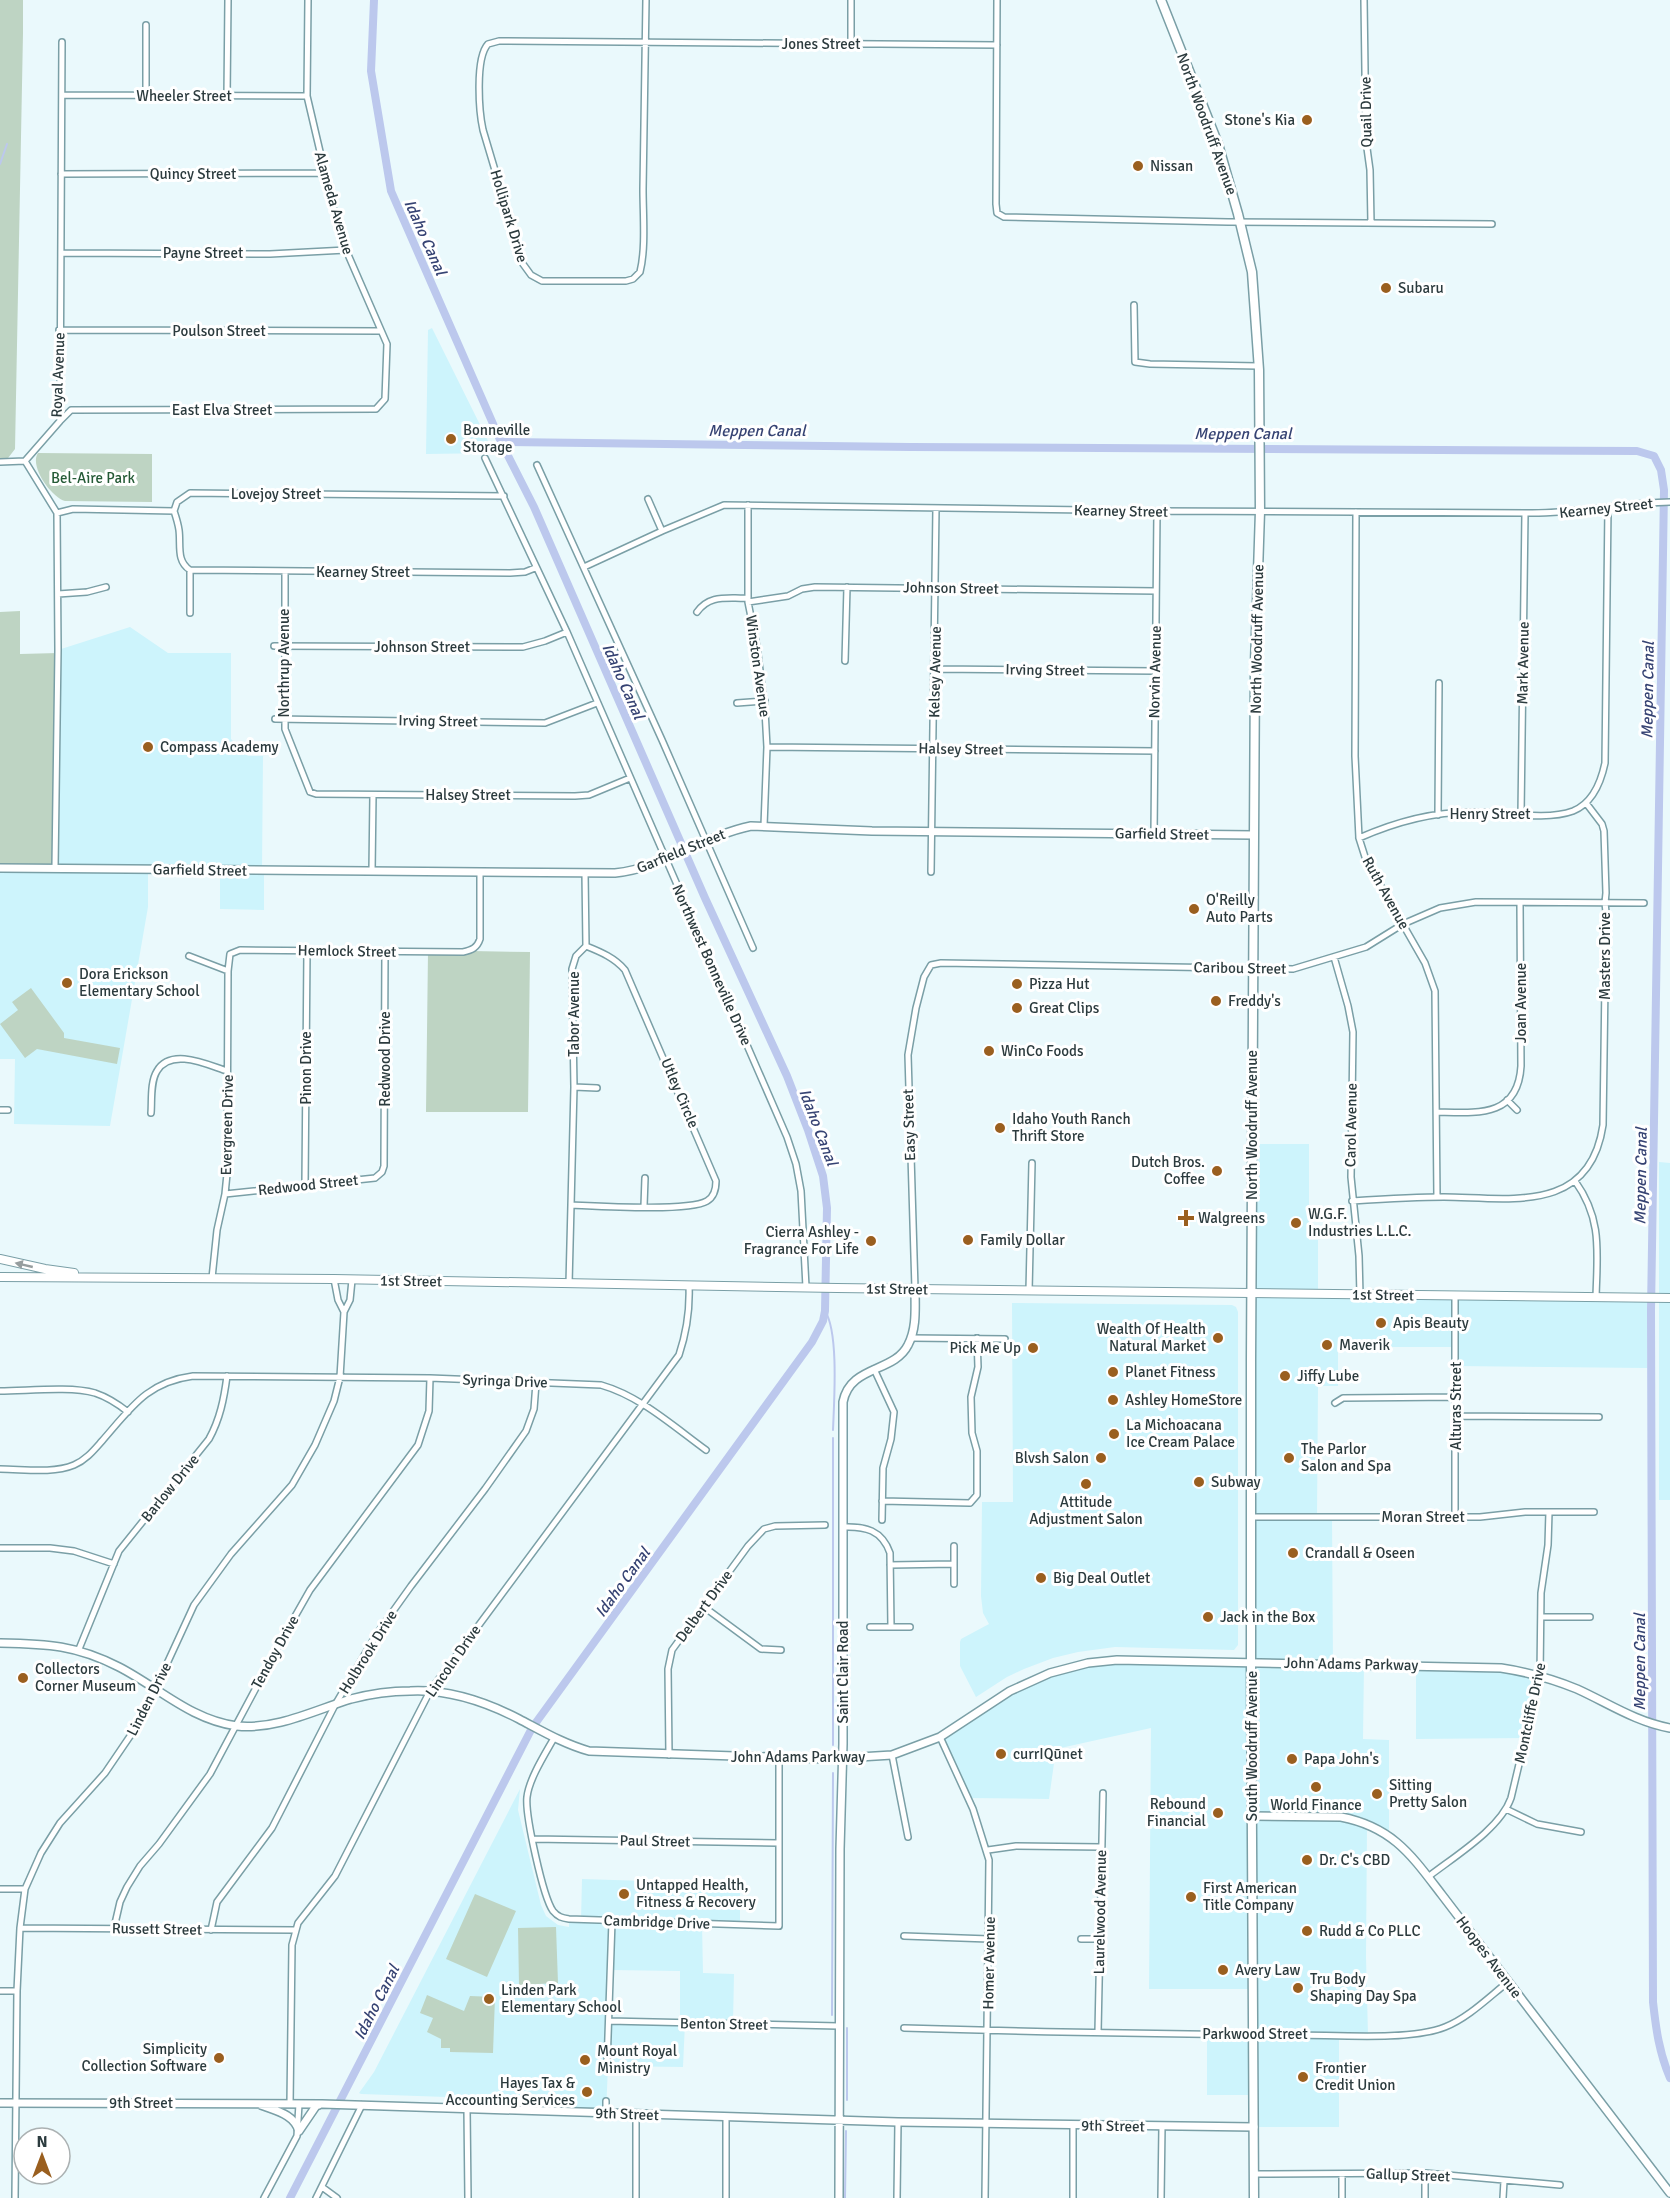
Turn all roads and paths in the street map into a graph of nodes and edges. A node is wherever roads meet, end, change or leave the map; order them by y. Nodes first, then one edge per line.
1 (228, 0) edge
2 (308, 0) edge
3 (646, 0) edge
4 (851, 0) edge
5 (997, 0) edge
6 (1161, 0) edge
7 (1364, 0) edge
8 (146, 25) dead end
9 (62, 42) dead end
10 (646, 42) junction
11 (851, 44) junction
12 (996, 45) junction
13 (62, 95) junction
14 (146, 96) junction
15 (227, 96) junction
16 (307, 96) junction
17 (325, 173) junction
18 (61, 174) junction
19 (1240, 222) junction
20 (1371, 223) junction
21 (1492, 224) dead end
22 (346, 250) junction
23 (61, 253) junction
24 (1134, 305) dead end
25 (59, 330) junction
26 (380, 331) junction
27 (1258, 366) junction
28 (385, 399) joint
29 (60, 421) junction
30 (484, 458) dead end
31 (25, 461) junction
32 (0, 462) edge
33 (537, 465) dead end
34 (504, 496) junction
35 (648, 499) dead end
36 (1670, 502) edge
37 (748, 506) junction
38 (1608, 507) junction
39 (936, 508) junction
40 (174, 511) junction
41 (1157, 511) junction
42 (1260, 511) junction
43 (1356, 512) junction
44 (57, 513) junction
45 (1525, 513) junction
46 (662, 531) junction
47 (535, 567) junction
48 (584, 567) junction
49 (190, 570) junction
50 (285, 572) junction
51 (106, 587) dead end
52 (847, 587) junction
53 (936, 588) junction
54 (1156, 591) junction
55 (58, 594) junction
56 (748, 600) junction
57 (697, 612) dead end
58 (190, 613) dead end
59 (567, 632) junction
60 (274, 646) dead end
61 (284, 646) junction
62 (845, 661) dead end
63 (935, 669) junction
64 (1155, 671) junction
65 (1439, 683) dead end
66 (765, 701) junction
67 (597, 703) junction
68 (737, 703) dead end
69 (275, 719) dead end
70 (284, 719) junction
71 (767, 747) junction
72 (933, 748) junction
73 (1155, 751) junction
74 (630, 778) junction
75 (307, 787) joint
76 (372, 795) junction
77 (1586, 803) junction
78 (1521, 814) junction
79 (1438, 815) junction
80 (764, 826) junction
81 (932, 831) junction
82 (1154, 834) junction
83 (1254, 835) junction
84 (1359, 838) junction
85 (705, 841) junction
86 (666, 860) junction
87 (55, 867) junction
88 (0, 868) edge
89 (372, 871) junction
90 (480, 872) junction
91 (931, 872) dead end
92 (585, 873) junction
93 (1520, 903) junction
94 (1605, 903) junction
95 (1644, 903) dead end
96 (1403, 924) junction
97 (585, 946) junction
98 (753, 948) dead end
99 (307, 951) junction
100 (386, 951) junction
101 (189, 956) dead end
102 (1334, 957) junction
103 (931, 965) joint
104 (1253, 968) junction
105 (228, 971) junction
106 (227, 1071) junction
107 (574, 1087) junction
108 (597, 1088) dead end
109 (1507, 1100) junction
110 (0, 1110) edge
111 (8, 1110) dead end
112 (1517, 1110) dead end
113 (151, 1113) dead end
114 (1437, 1113) junction
115 (1032, 1163) dead end
116 (384, 1166) joint
117 (645, 1178) dead end
118 (1575, 1181) junction
119 (305, 1185) junction
120 (225, 1194) junction
121 (1437, 1197) junction
122 (1352, 1200) junction
123 (570, 1205) junction
124 (644, 1206) junction
125 (0, 1259) edge
126 (0, 1277) edge
127 (123, 1277) junction
128 (213, 1278) junction
129 (334, 1280) junction
130 (352, 1280) junction
131 (569, 1284) junction
132 (689, 1286) junction
133 (806, 1287) junction
134 (915, 1289) junction
135 (1029, 1291) junction
136 (1252, 1294) junction
137 (1359, 1295) junction
138 (1455, 1296) junction
139 (1596, 1298) junction
140 (1670, 1298) edge
141 (345, 1312) junction
142 (911, 1338) junction
143 (977, 1338) junction
144 (1005, 1339) dead end
145 (874, 1369) junction
146 (227, 1376) junction
147 (340, 1377) junction
148 (430, 1378) junction
149 (536, 1383) junction
150 (0, 1391) edge
151 (1456, 1397) junction
152 (1335, 1404) dead end
153 (644, 1405) junction
154 (128, 1412) junction
155 (1456, 1416) junction
156 (1599, 1417) dead end
157 (706, 1450) dead end
158 (0, 1469) edge
159 (882, 1501) junction
160 (1549, 1512) junction
161 (1594, 1512) dead end
162 (1455, 1516) junction
163 (1252, 1517) junction
164 (882, 1520) dead end
165 (825, 1525) dead end
166 (843, 1527) junction
167 (954, 1546) dead end
168 (0, 1548) edge
169 (114, 1564) junction
170 (954, 1564) junction
171 (890, 1565) junction
172 (954, 1584) dead end
173 (704, 1607) junction
174 (1541, 1617) junction
175 (1590, 1617) dead end
176 (870, 1626) dead end
177 (891, 1626) junction
178 (910, 1626) dead end
179 (0, 1643) edge
180 (79, 1649) junction
181 (781, 1650) dead end
182 (1251, 1662) junction
183 (1540, 1676) junction
184 (156, 1690) junction
185 (430, 1691) junction
186 (335, 1705) junction
187 (235, 1725) junction
188 (1670, 1728) edge
189 (940, 1737) junction
190 (554, 1738) junction
191 (669, 1755) junction
192 (892, 1755) junction
193 (779, 1758) junction
194 (842, 1759) junction
195 (1103, 1793) dead end
196 (1506, 1809) junction
197 (1252, 1816) junction
198 (1581, 1832) dead end
199 (908, 1837) dead end
200 (533, 1839) junction
201 (778, 1844) junction
202 (1101, 1847) junction
203 (988, 1850) junction
204 (1428, 1877) junction
205 (0, 1889) edge
206 (25, 1889) junction
207 (612, 1921) junction
208 (20, 1928) junction
209 (114, 1928) junction
210 (211, 1930) junction
211 (295, 1930) junction
212 (904, 1936) dead end
213 (989, 1939) junction
214 (1081, 1939) dead end
215 (1101, 1939) junction
216 (1508, 1982) junction
217 (0, 1990) edge
218 (17, 1990) junction
219 (609, 2021) junction
220 (838, 2026) junction
221 (904, 2028) dead end
222 (987, 2030) junction
223 (1098, 2032) junction
224 (1254, 2034) junction
225 (608, 2066) dead end
226 (606, 2101) dead end
227 (0, 2103) edge
228 (16, 2103) junction
229 (256, 2103) junction
230 (290, 2104) junction
231 (299, 2104) junction
232 (322, 2104) junction
233 (362, 2105) junction
234 (467, 2109) junction
235 (606, 2113) junction
236 (636, 2114) junction
237 (726, 2117) junction
238 (837, 2120) junction
239 (898, 2122) junction
240 (985, 2124) junction
241 (1073, 2125) junction
242 (1162, 2126) junction
243 (1254, 2127) junction
244 (299, 2131) junction
245 (1425, 2173) junction
246 (1254, 2174) junction
247 (1342, 2174) junction
248 (1504, 2181) junction
249 (1560, 2186) dead end
250 (322, 2187) junction
251 (1670, 2193) edge
252 (15, 2198) edge
253 (264, 2198) edge
254 (316, 2198) edge
255 (337, 2198) edge
256 (468, 2198) edge
257 (636, 2198) edge
258 (726, 2198) edge
259 (838, 2198) edge
260 (897, 2198) edge
261 (985, 2198) edge
262 (1073, 2198) edge
263 (1161, 2198) edge
264 (1254, 2198) edge
265 (1342, 2198) edge
266 (1425, 2198) edge
267 (1503, 2198) edge

1 - 15 street
2 - 16 street, Alameda Avenue
3 - 10 street, Hollipark Drive
4 - 11 street
5 - 12 street
6 - 19 main road, North Woodruff Avenue
7 - 20 street, Quail Drive
8 - 14 street
9 - 13 street, Royal Avenue
10 - 10 street, Hollipark Drive
10 - 11 street, Jones Street
11 - 12 street, Jones Street
12 - 19 street
13 - 14 street, Wheeler Street
13 - 18 street, Royal Avenue
14 - 15 street, Wheeler Street
15 - 16 street, Wheeler Street
16 - 17 street, Alameda Avenue
17 - 18 street, Quincy Street
17 - 22 street, Alameda Avenue
18 - 23 street, Royal Avenue
19 - 20 street
19 - 27 main road, North Woodruff Avenue
20 - 21 street
22 - 23 street, Payne Street
22 - 26 street, Alameda Avenue
23 - 25 street, Royal Avenue
24 - 27 street
25 - 26 street, Poulson Street
25 - 29 street, Royal Avenue
26 - 28 street, Alameda Avenue
27 - 42 main road, North Woodruff Avenue
28 - 29 street, East Elva Street
29 - 31 street, Royal Avenue
30 - 34 street, Northwest Bonneville Drive
31 - 32 street
31 - 44 street
33 - 48 street
34 - 40 street, Lovejoy Street
34 - 47 street, Northwest Bonneville Drive
35 - 46 street
36 - 38 street, Kearney Street
37 - 39 street, Kearney Street
37 - 46 street, Kearney Street
37 - 56 street, Winston Avenue
38 - 45 street, Kearney Street
38 - 77 street
39 - 41 street, Kearney Street
39 - 53 street, Kelsey Avenue
40 - 44 street
40 - 49 street
41 - 42 street, Kearney Street
41 - 54 street, Norvin Avenue
42 - 43 street, Kearney Street
42 - 83 main road, North Woodruff Avenue
43 - 45 street, Kearney Street
43 - 84 street, Ruth Avenue
44 - 55 street
45 - 78 street, Mark Avenue
46 - 48 street, Kearney Street
47 - 50 street, Kearney Street
47 - 59 street, Northwest Bonneville Drive
48 - 85 street
49 - 50 street, Kearney Street
49 - 58 street
50 - 61 street, Northrup Avenue
51 - 55 street
52 - 53 street, Johnson Street
52 - 56 street, Johnson Street
52 - 62 street
53 - 54 street, Johnson Street
53 - 63 street, Kelsey Avenue
54 - 64 street, Norvin Avenue
55 - 87 street
56 - 57 street, Johnson Street
56 - 66 street, Winston Avenue
59 - 61 street, Johnson Street
59 - 67 street, Northwest Bonneville Drive
60 - 61 street, Johnson Street
61 - 70 street, Northrup Avenue
63 - 64 street, Irving Street
63 - 72 street, Kelsey Avenue
64 - 73 street, Norvin Avenue
65 - 79 street
66 - 68 street
66 - 71 street, Winston Avenue
67 - 70 street, Irving Street
67 - 74 street, Northwest Bonneville Drive
69 - 70 street, Irving Street
70 - 75 street, Northrup Avenue
71 - 72 street, Halsey Street
71 - 80 street, Winston Avenue
72 - 73 street, Halsey Street
72 - 81 street, Kelsey Avenue
73 - 82 street, Norvin Avenue
74 - 76 street, Halsey Street
74 - 86 street, Northwest Bonneville Drive
75 - 76 street, Halsey Street
76 - 89 street
77 - 78 street, Henry Street
77 - 94 street, Masters Drive
78 - 79 street, Henry Street
79 - 84 street, Henry Street
80 - 81 street, Garfield Street
80 - 85 street, Garfield Street
81 - 82 street, Garfield Street
81 - 91 street, Kelsey Avenue
82 - 83 street, Garfield Street
83 - 104 main road, North Woodruff Avenue
84 - 96 street, Ruth Avenue
85 - 86 street, Garfield Street
85 - 98 street
86 - 92 street, Garfield Street
86 - 133 street, Northwest Bonneville Drive
87 - 88 street, Garfield Street
87 - 89 street, Garfield Street
89 - 90 street, Garfield Street
90 - 92 street, Garfield Street
90 - 100 street, Hemlock Street
92 - 97 street, Tabor Avenue
93 - 94 street, Caribou Street
93 - 96 street, Caribou Street
93 - 109 street, Joan Avenue
94 - 95 street, Caribou Street
94 - 118 street, Masters Drive
96 - 102 street, Caribou Street
96 - 114 street, Ruth Avenue
97 - 107 street, Tabor Avenue
97 - 124 street, Utley Circle
99 - 100 street, Hemlock Street
99 - 105 street, Hemlock Street
99 - 119 street, Pinon Drive
100 - 116 street, Redwood Drive
101 - 105 street
102 - 104 street, Caribou Street
102 - 122 street, Carol Avenue
103 - 104 street, Caribou Street
103 - 134 street, Easy Street
104 - 136 main road, North Woodruff Avenue
105 - 106 street, Evergreen Drive
106 - 113 street
106 - 120 street, Evergreen Drive
107 - 108 street
107 - 123 street, Tabor Avenue
109 - 112 street
109 - 114 street
110 - 111 street
114 - 121 street, Ruth Avenue
115 - 135 street
116 - 119 street, Redwood Street
117 - 124 street
118 - 121 street, Masters Drive
118 - 139 street
119 - 120 street, Redwood Street
120 - 128 street, Evergreen Drive
121 - 122 street, Masters Drive
122 - 137 street, Carol Avenue
123 - 124 street, Utley Circle
123 - 131 street, Tabor Avenue
127 -> 125 main road, 1st Street
126 - 127 main road, 1st Street
127 - 128 main road, 1st Street
128 - 129 main road, 1st Street
129 - 130 main road, 1st Street
129 - 141 street, Linden Drive
130 - 131 main road, 1st Street
130 - 141 street, Linden Drive
131 - 132 main road, 1st Street
132 - 133 main road, 1st Street
132 - 153 street, Lincoln Drive
133 - 134 main road, 1st Street
134 - 135 main road, 1st Street
134 - 142 street
135 - 136 main road, 1st Street
136 - 137 main road, 1st Street
136 - 163 main road, South Woodruff Avenue
137 - 138 main road, 1st Street
138 - 139 main road, 1st Street
138 - 151 street, Alturas Street
139 - 140 main road, 1st Street
141 - 147 street, Linden Drive
142 - 143 street
142 - 145 street, Saint Clair Road
143 - 144 street
143 - 159 street
145 - 159 street
145 - 166 street, Saint Clair Road
146 - 147 street, Syringa Drive
146 - 154 street
146 - 169 street, Barlow Drive
147 - 148 street, Syringa Drive
147 - 184 street, Linden Drive
148 - 149 street, Syringa Drive
148 - 187 street, Tendoy Drive
149 - 153 street, Syringa Drive
149 - 186 street, Holbrook Drive
150 - 154 street
151 - 152 street
151 - 155 street, Alturas Street
153 - 157 street, Syringa Drive
153 - 185 street, Lincoln Drive
154 - 158 street
155 - 156 street
155 - 162 street, Alturas Street
159 - 164 street
160 - 161 street, Moran Street
160 - 162 street, Moran Street
160 - 174 street, Montcliffe Drive
162 - 163 street, Moran Street
163 - 182 main road, South Woodruff Avenue
165 - 173 street, Delbert Drive
166 - 171 street
166 - 194 street, Saint Clair Road
167 - 170 street
168 - 169 street
169 - 180 street, Barlow Drive
170 - 171 street
170 - 172 street
171 - 177 street
173 - 181 street
173 - 191 street, Delbert Drive
174 - 175 street
174 - 183 street, Montcliffe Drive
176 - 177 street
177 - 178 street
179 - 180 street, John Adams Parkway
180 - 184 street, John Adams Parkway
182 - 183 street, John Adams Parkway
182 - 189 street, John Adams Parkway
182 - 197 main road, South Woodruff Avenue
183 - 188 street, John Adams Parkway
183 - 196 street, Montcliffe Drive
184 - 187 street, John Adams Parkway
184 - 206 street, Linden Drive
185 - 186 street, John Adams Parkway
185 - 190 street, John Adams Parkway
185 - 211 street, Lincoln Drive
186 - 187 street, John Adams Parkway
186 - 210 street, Holbrook Drive
187 - 209 street, Tendoy Drive
189 - 192 street, John Adams Parkway
189 - 203 street, Homer Avenue
190 - 191 street, John Adams Parkway
190 - 200 street, Cambridge Drive
191 - 193 street, John Adams Parkway
192 - 194 street, John Adams Parkway
192 - 199 street
193 - 194 street, John Adams Parkway
193 - 201 street, Cambridge Drive
194 - 220 street, Saint Clair Road
195 - 202 street, Laurelwood Avenue
196 - 198 street
196 - 204 street, Montcliffe Drive
197 - 204 street, Hoopes Avenue
197 - 224 main road, South Woodruff Avenue
200 - 201 street, Paul Street
200 - 207 street, Cambridge Drive
201 - 207 street, Cambridge Drive
202 - 203 street
202 - 215 street, Laurelwood Avenue
203 - 213 street, Homer Avenue
204 - 216 street, Hoopes Avenue
205 - 206 street
206 - 208 street, Linden Drive
207 - 219 street
208 - 209 street, Russett Street
208 - 218 street, Linden Drive
209 - 210 street, Russett Street
210 - 211 street, Russett Street
211 - 230 street, Lincoln Drive
212 - 213 street
213 - 222 street, Homer Avenue
214 - 215 street
215 - 223 street, Laurelwood Avenue
216 - 224 street, Parkwood Street
216 - 251 street, Hoopes Avenue
217 - 218 street
218 - 228 street, Linden Drive
219 - 220 street, Benton Street
219 - 225 street
220 - 238 street, Saint Clair Road
221 - 222 street, Parkwood Street
222 - 223 street, Parkwood Street
222 - 240 street, Homer Avenue
223 - 224 street, Parkwood Street
224 - 243 main road, South Woodruff Avenue
226 - 235 street
227 - 228 street, 9th Street
228 - 229 street, 9th Street
228 - 252 street, Linden Drive
229 - 230 street, 9th Street
229 - 244 street
230 - 231 street, 9th Street
231 - 232 street, 9th Street
231 - 244 street
232 - 233 street, 9th Street
232 - 244 street
233 - 234 street, 9th Street
233 - 250 street
234 - 235 street, 9th Street
234 - 256 street
235 - 236 street, 9th Street
236 - 237 street, 9th Street
236 - 257 street
237 - 238 street, 9th Street
237 - 258 street
238 - 239 street, 9th Street
238 - 259 street, Saint Clair Road
239 - 240 street, 9th Street
239 - 260 street
240 - 241 street, 9th Street
240 - 261 street, Homer Avenue
241 - 242 street, 9th Street
241 - 262 street
242 - 243 street, 9th Street
242 - 263 street
243 - 246 main road, South Woodruff Avenue
244 - 253 street
245 - 247 street, Gallup Street
245 - 248 street, Gallup Street
245 - 266 street
246 - 247 street, Gallup Street
246 - 264 main road, South Woodruff Avenue
247 - 265 street
248 - 249 street, Gallup Street
248 - 267 street
250 - 254 street
250 - 255 street

